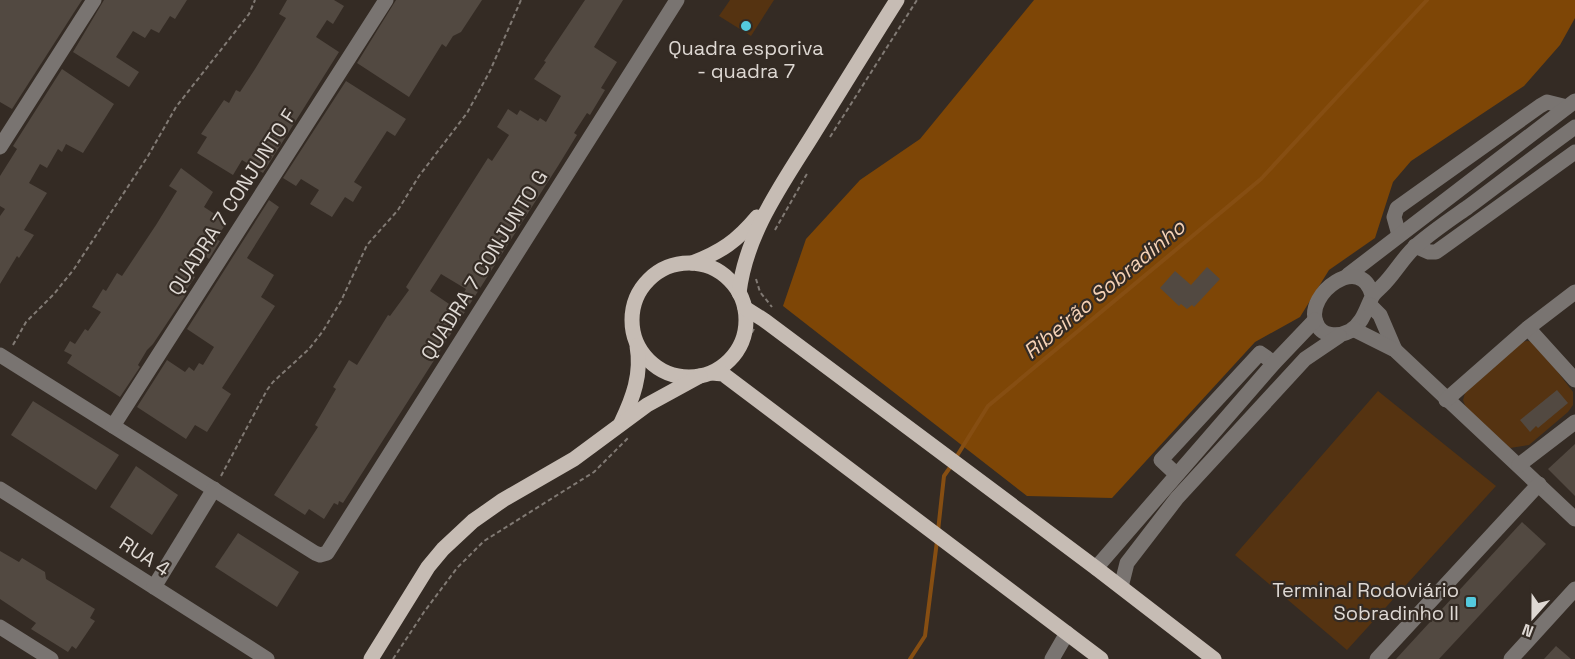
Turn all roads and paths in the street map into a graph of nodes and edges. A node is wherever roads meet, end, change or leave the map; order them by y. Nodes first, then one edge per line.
1 (94, 0) edge
2 (255, 0) edge
3 (386, 0) edge
4 (521, 0) edge
5 (677, 0) edge
6 (897, 0) edge
7 (917, 0) edge
8 (1571, 104) edge
9 (1575, 127) edge
10 (828, 140) dead end
11 (0, 147) edge
12 (1575, 152) edge
13 (809, 170) dead end
14 (776, 195) junction
15 (773, 232) dead end
16 (1399, 235) junction
17 (1415, 246) junction
18 (692, 263) junction
19 (1348, 275) junction
20 (756, 276) dead end
21 (1575, 292) edge
22 (739, 293) junction
23 (1371, 300) junction
24 (745, 308) junction
25 (764, 320) junction
26 (1315, 320) junction
27 (1528, 328) junction
28 (1346, 333) junction
29 (636, 343) junction
30 (1395, 350) junction
31 (3, 356) edge
32 (712, 374) junction
33 (1575, 380) edge
34 (1446, 400) junction
35 (1575, 422) edge
36 (113, 426) junction
37 (626, 430) junction
38 (1519, 465) junction
39 (1539, 484) junction
40 (0, 489) edge
41 (214, 489) junction
42 (1575, 519) edge
43 (1096, 567) junction
44 (154, 587) junction
45 (1121, 587) junction
46 (1575, 589) edge
47 (0, 627) edge
48 (1067, 633) junction
49 (259, 657) edge
50 (51, 659) edge
51 (368, 659) edge
52 (393, 659) edge
53 (1052, 659) edge
54 (1101, 659) edge
55 (1214, 659) edge
56 (1377, 659) edge
57 (1511, 659) edge

1 - 11 street
2 - 31 path
3 - 36 street, QUADRA 7 CONJUNTO F
4 - 41 path
5 - 41 street, QUADRA 7 CONJUNTO G
6 - 14 main road
7 - 10 path
8 - 16 street
8 - 16 street
9 - 17 street
12 - 17 street
13 - 15 path
14 - 18 main road
14 - 22 main road
16 - 19 street
17 - 23 street
18 - 22 main road
18 - 29 main road
19 - 23 street
19 - 26 street
20 - 25 path
21 - 27 street
22 - 24 main road
23 - 28 street
23 - 30 street
24 - 25 main road
24 - 32 main road
25 - 32 path
25 - 43 main road
26 - 28 street
26 - 43 street
27 - 33 street
27 - 34 street
28 - 30 street
28 - 45 street
29 - 32 main road
29 - 37 main road
30 - 34 street
31 - 36 street
32 - 37 main road
32 - 48 main road
34 - 38 street
35 - 38 street
36 - 41 street
37 - 51 main road
37 - 52 path
38 - 39 street
39 - 42 street
39 - 56 street
40 - 44 street, RUA 4
41 - 44 street
43 - 45 main road
44 - 49 street, RUA 4
45 - 55 main road
46 - 57 street
47 - 50 street
48 - 53 street
48 - 54 main road

